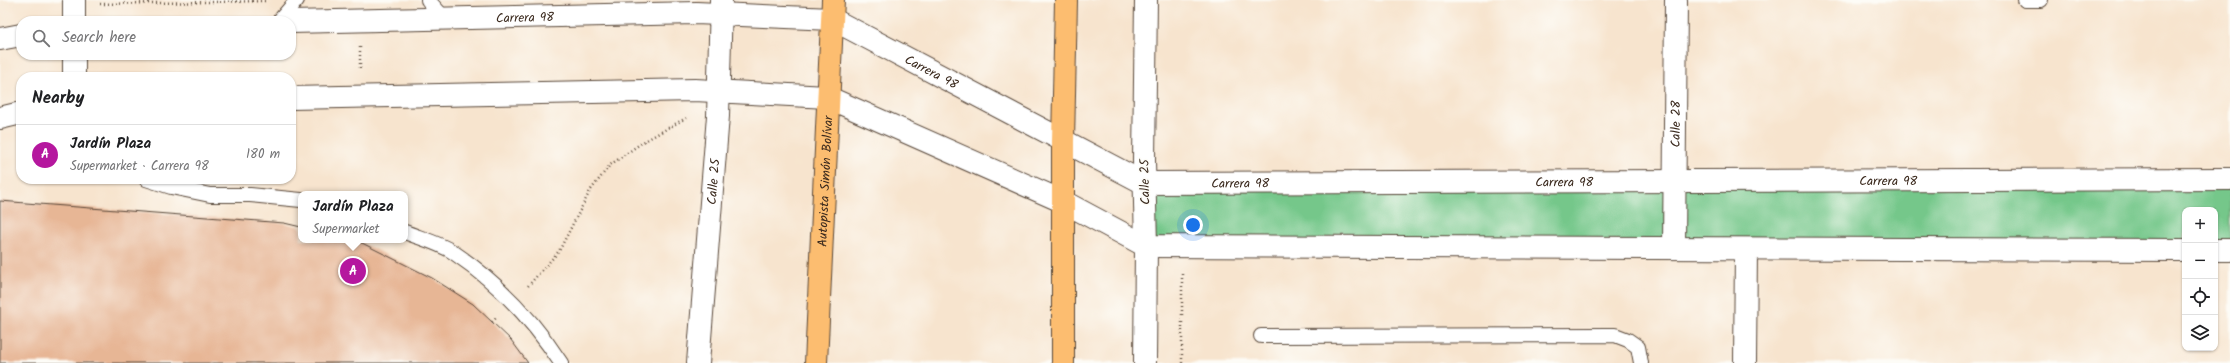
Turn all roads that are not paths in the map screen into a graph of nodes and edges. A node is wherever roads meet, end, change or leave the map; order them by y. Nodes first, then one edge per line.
1 (297, 0) edge
2 (428, 0) edge
3 (1066, 0) edge
4 (1146, 0) edge
5 (1676, 0) edge
6 (2025, 0) edge
7 (2041, 0) edge
8 (720, 6) edge
9 (832, 9) edge
10 (283, 16) edge
11 (445, 19) junction
12 (296, 22) edge
13 (16, 36) edge
14 (0, 39) edge
15 (74, 60) edge
16 (74, 72) edge
17 (718, 91) junction
18 (827, 97) junction
19 (296, 98) edge
20 (16, 114) edge
21 (0, 118) edge
22 (1063, 142) junction
23 (2230, 179) edge
24 (1674, 181) junction
25 (1144, 183) junction
26 (160, 184) edge
27 (298, 200) edge
28 (1064, 202) junction
29 (408, 233) edge
30 (1146, 246) junction
31 (1674, 248) junction
32 (1746, 249) junction
33 (2182, 250) edge
34 (2218, 250) edge
35 (2230, 250) edge
36 (1261, 336) dead end
37 (561, 363) edge
38 (698, 363) edge
39 (816, 363) edge
40 (1063, 363) edge
41 (1145, 363) edge
42 (1641, 363) edge
43 (1744, 363) edge

1 - 10 lane
2 - 11 lane
3 - 22 highway
4 - 25 street, Calle 25
5 - 24 street, Calle 28
6 - 7 lane
8 - 9 street, Carrera 98
8 - 11 street, Carrera 98
8 - 17 street, Calle 25
9 - 18 highway, Autopista Simón Bolívar
9 - 22 street, Carrera 98
11 - 12 street, Carrera 98
13 - 14 street
15 - 16 street
17 - 18 street
17 - 19 street
17 - 38 street, Calle 25
18 - 28 street
18 - 39 highway, Autopista Simón Bolívar
20 - 21 street
22 - 25 street, Carrera 98
22 - 28 highway
23 - 24 street, Carrera 98
24 - 25 street, Carrera 98
24 - 31 street, Calle 28
25 - 30 street, Calle 25
26 - 27 lane
28 - 30 street
28 - 40 highway
29 - 37 lane
30 - 31 street
30 - 41 street, Calle 25
31 - 32 street
32 - 33 street
32 - 43 street
34 - 35 street
36 - 42 lane

